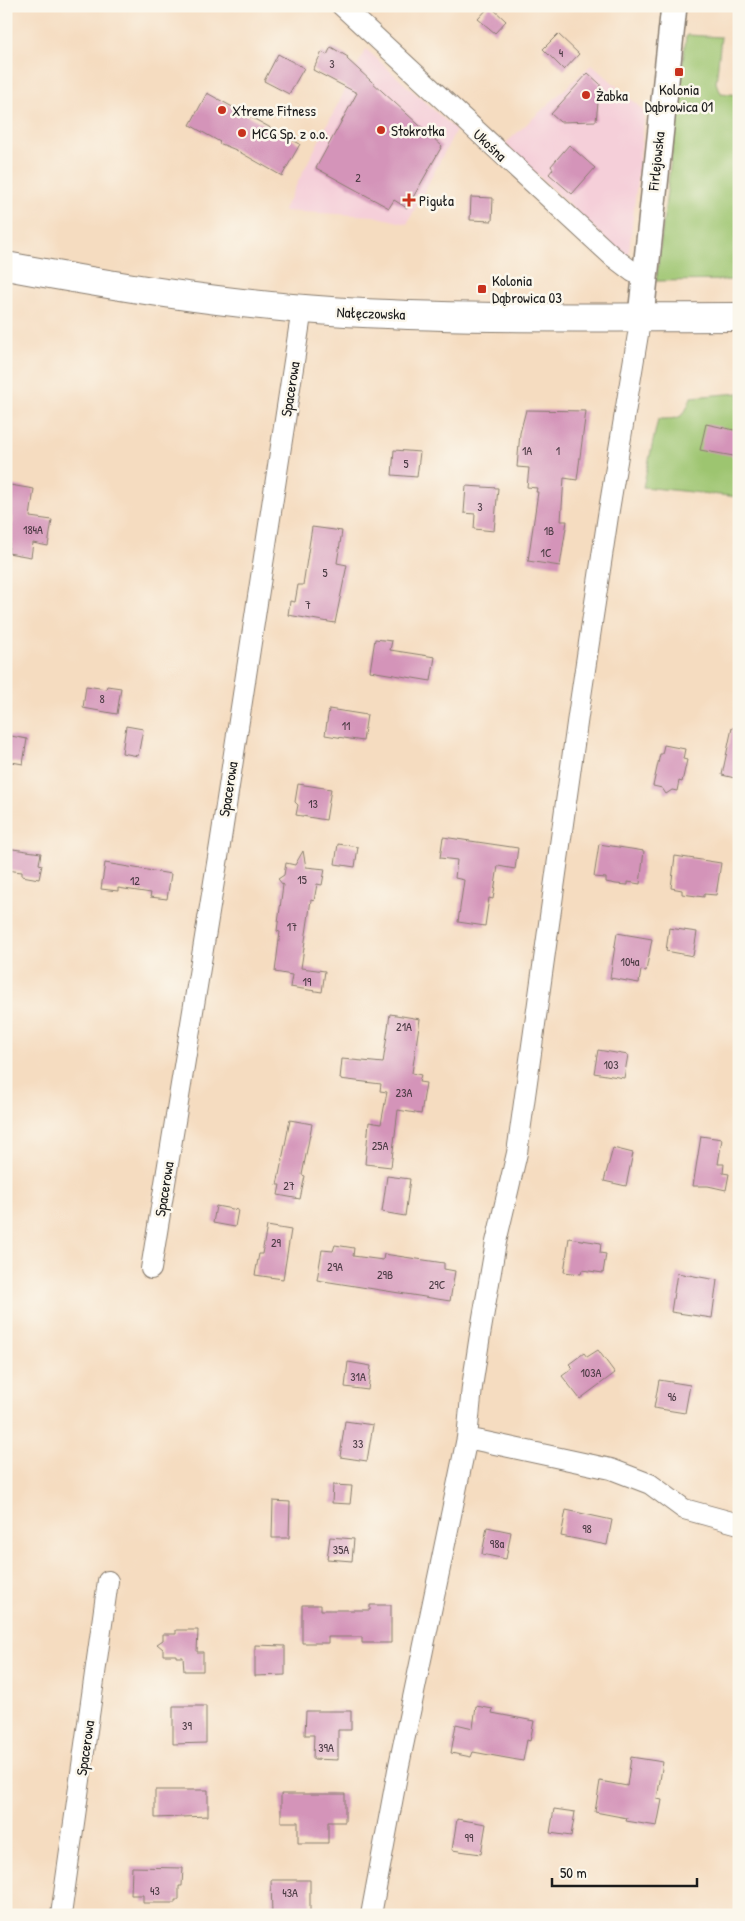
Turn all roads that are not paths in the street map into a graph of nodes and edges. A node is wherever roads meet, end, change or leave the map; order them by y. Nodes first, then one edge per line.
1 (342, 6) edge
2 (674, 6) edge
3 (6, 266) edge
4 (644, 276) junction
5 (302, 309) junction
6 (641, 316) junction
7 (739, 317) edge
8 (151, 1269) dead end
9 (467, 1438) junction
10 (739, 1524) edge
11 (108, 1581) dead end
12 (62, 1915) edge
13 (371, 1915) edge

1 - 4 street, Ukośna
2 - 4 street, Firlejowska
3 - 5 main road, Nałęczowska
4 - 6 street, Firlejowska
5 - 6 main road, Nałęczowska
5 - 8 street, Spacerowa
6 - 7 main road, Nałęczowska
6 - 9 street
9 - 10 street
9 - 13 street
11 - 12 street, Spacerowa

